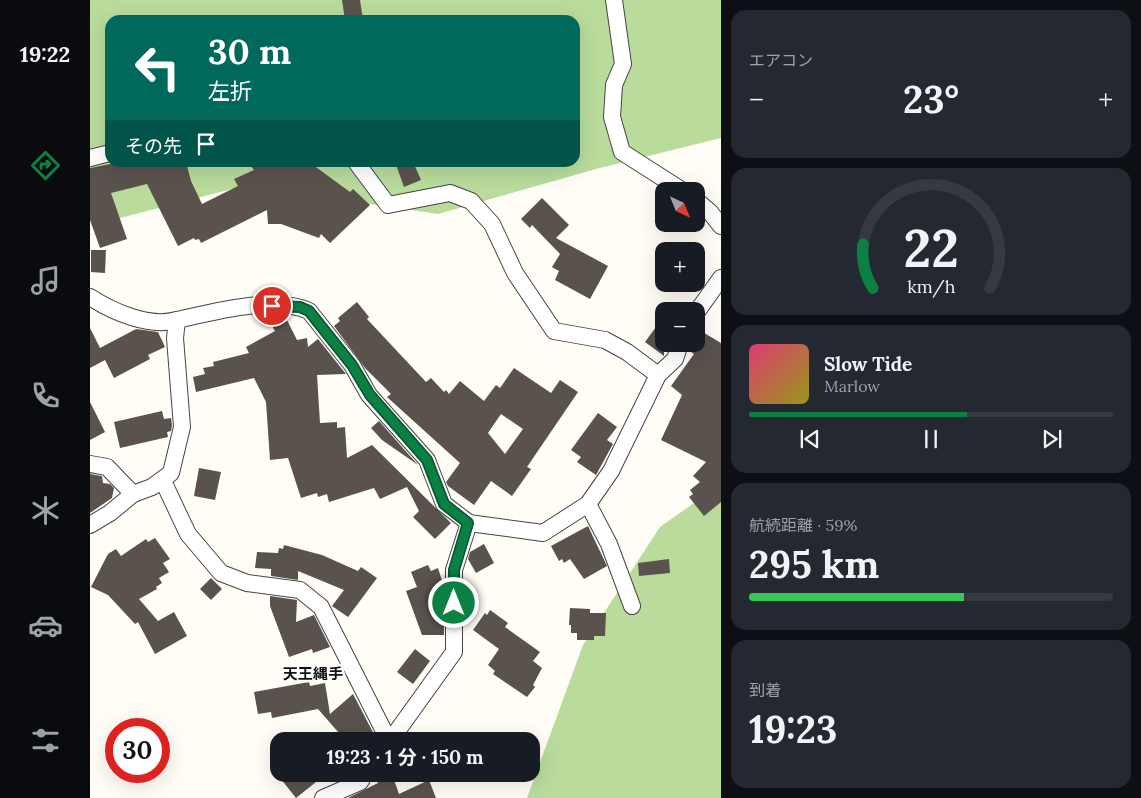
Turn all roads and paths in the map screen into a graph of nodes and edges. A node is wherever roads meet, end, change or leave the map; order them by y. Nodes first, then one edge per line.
1 (614, 0) edge
2 (105, 154) edge
3 (90, 158) edge
4 (360, 167) edge
5 (669, 182) edge
6 (705, 208) edge
7 (721, 226) edge
8 (721, 278) edge
9 (90, 297) edge
10 (704, 302) edge
11 (178, 320) junction
12 (677, 352) edge
13 (658, 375) junction
14 (90, 464) edge
15 (162, 481) junction
16 (133, 494) junction
17 (588, 504) junction
18 (468, 523) junction
19 (90, 525) edge
20 (632, 606) dead end
21 (384, 732) edge
22 (396, 732) edge
23 (360, 782) edge
24 (324, 798) edge

1 - 5 street
2 - 3 street
4 - 13 street
6 - 7 street
8 - 10 street
9 - 11 street
11 - 15 street
11 - 18 street
12 - 13 street
13 - 17 street
14 - 16 street
15 - 16 street
15 - 21 street
16 - 19 street
17 - 18 street
17 - 20 street
18 - 22 street
23 - 24 street

